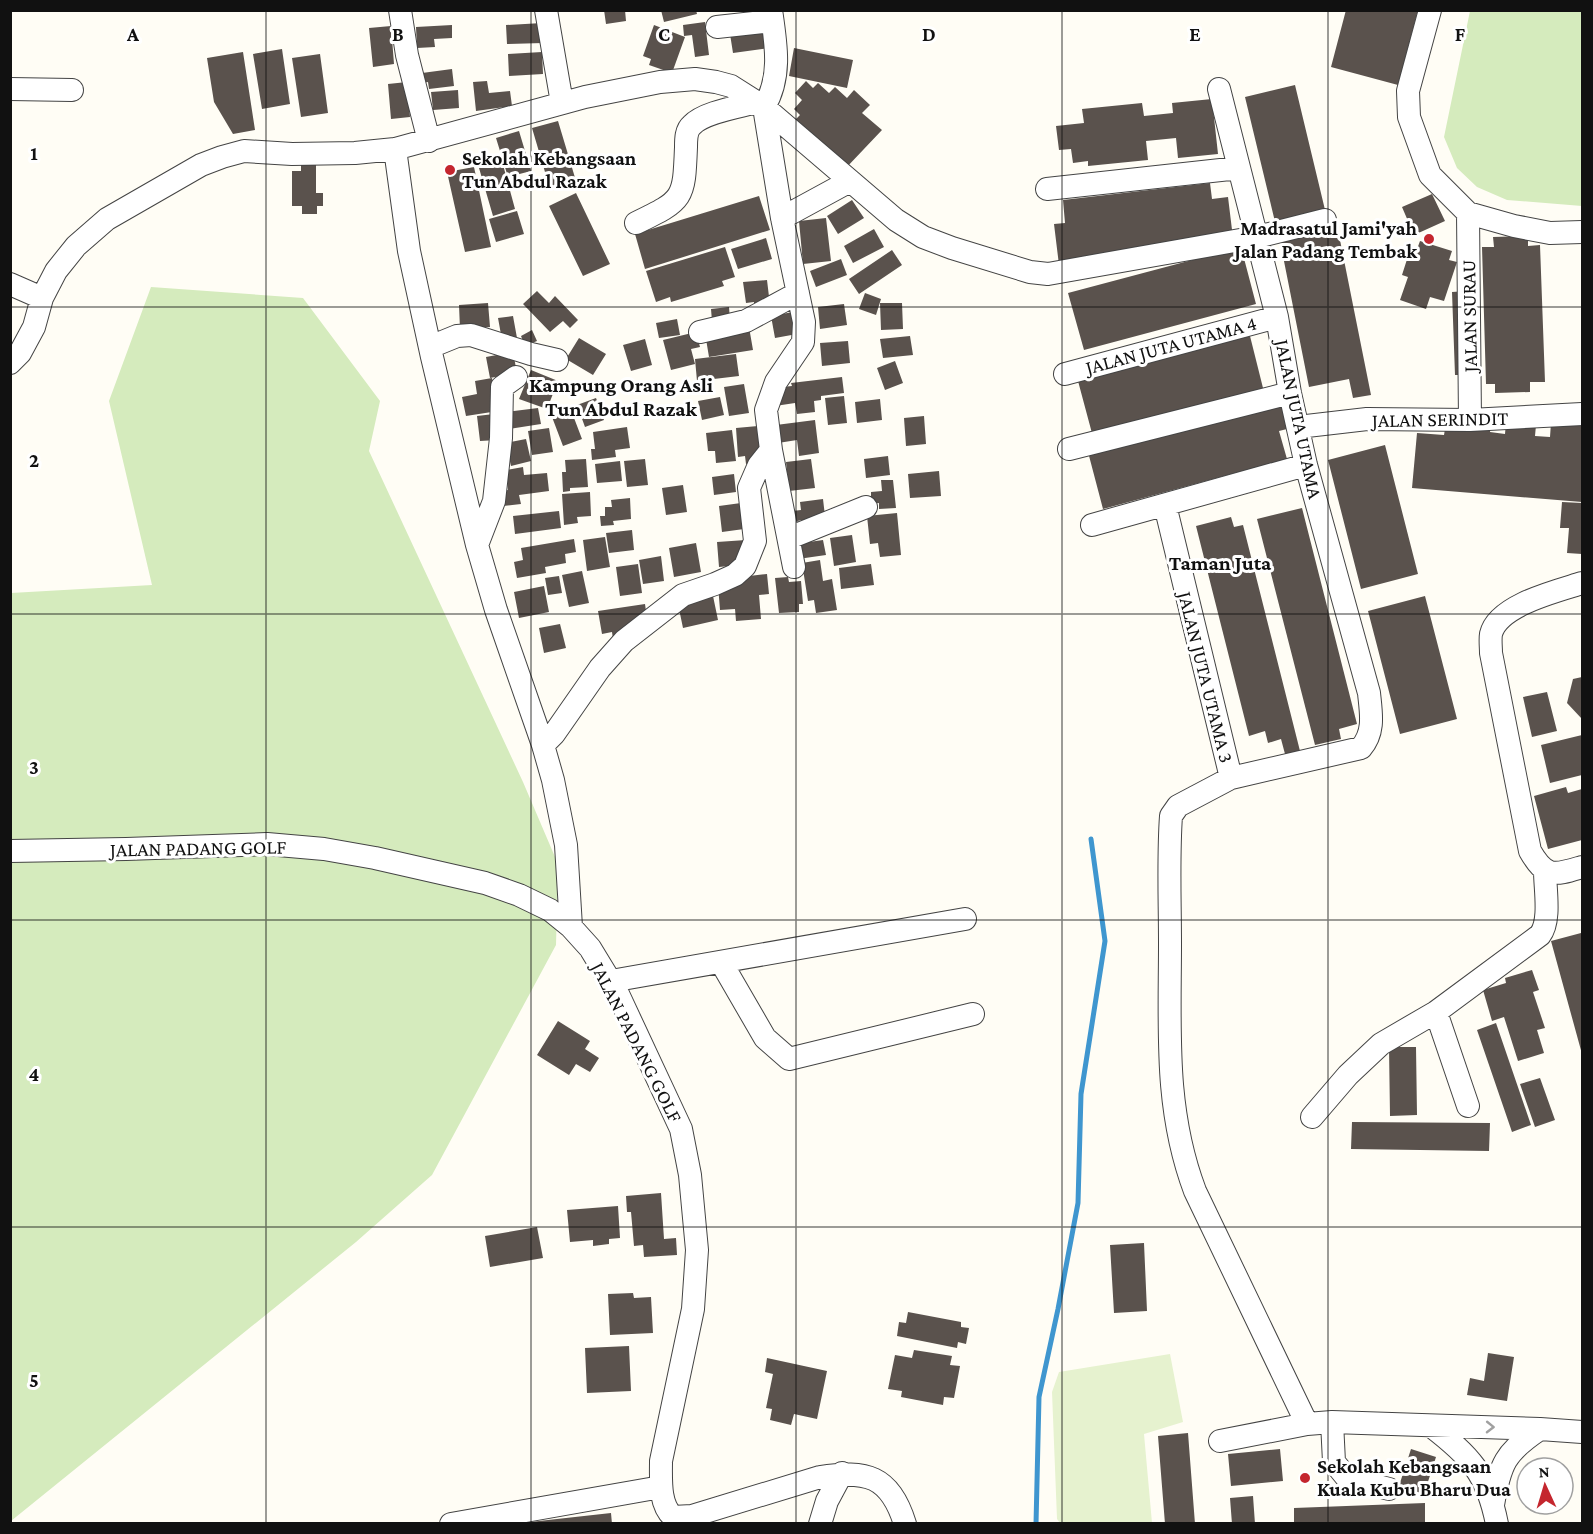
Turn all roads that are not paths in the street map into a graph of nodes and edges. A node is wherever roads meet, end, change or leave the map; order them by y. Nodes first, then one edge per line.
1 (400, 10) edge
2 (546, 10) edge
3 (1430, 10) edge
4 (771, 16) edge
5 (717, 27) dead end
6 (10, 89) edge
7 (1219, 89) dead end
8 (72, 90) dead end
9 (562, 103) junction
10 (760, 104) junction
11 (429, 141) junction
12 (395, 149) junction
13 (1239, 168) junction
14 (850, 181) junction
15 (1047, 189) dead end
16 (1468, 213) junction
17 (782, 218) junction
18 (1325, 220) dead end
19 (636, 223) dead end
20 (1582, 232) edge
21 (1257, 237) junction
22 (10, 284) edge
23 (798, 293) junction
24 (42, 298) junction
25 (1277, 317) junction
26 (700, 332) dead end
27 (430, 347) junction
28 (557, 360) dead end
29 (10, 363) edge
30 (1065, 374) dead end
31 (516, 377) dead end
32 (1290, 393) junction
33 (1582, 414) edge
34 (1470, 420) junction
35 (1298, 427) junction
36 (1069, 449) dead end
37 (771, 450) junction
38 (1306, 465) junction
39 (1165, 505) junction
40 (866, 507) dead end
41 (1092, 525) dead end
42 (789, 538) junction
43 (477, 545) junction
44 (794, 567) dead end
45 (1582, 583) edge
46 (543, 745) junction
47 (1231, 778) junction
48 (10, 851) edge
49 (1582, 867) edge
50 (1545, 871) junction
51 (965, 919) dead end
52 (571, 927) junction
53 (721, 962) junction
54 (611, 981) junction
55 (1436, 1012) junction
56 (972, 1014) dead end
57 (1468, 1107) dead end
58 (1312, 1118) dead end
59 (1332, 1422) junction
60 (1307, 1424) junction
61 (1431, 1426) junction
62 (1540, 1429) junction
63 (1582, 1432) edge
64 (1220, 1441) dead end
65 (842, 1473) junction
66 (661, 1487) junction
67 (1389, 1489) dead end
68 (1495, 1514) edge
69 (672, 1521) edge
70 (451, 1524) edge
71 (820, 1524) edge
72 (905, 1524) edge

1 - 11 street
2 - 9 street
3 - 16 street
4 - 5 street
4 - 10 street
6 - 8 street
7 - 13 street, JALAN JUTA UTAMA
9 - 10 street
9 - 11 street
10 - 14 street
10 - 17 street
10 - 19 street
11 - 12 street
12 - 24 street
12 - 27 street
13 - 15 street
13 - 21 street, JALAN JUTA UTAMA
14 - 17 street
14 - 21 street
16 - 20 street
16 - 34 street, JALAN SURAU
17 - 23 street
18 - 21 street
21 - 25 street, JALAN JUTA UTAMA
22 - 24 street
23 - 26 street
23 - 37 street
24 - 29 street
25 - 30 street, JALAN JUTA UTAMA 4
25 - 32 street, JALAN JUTA UTAMA
27 - 28 street
27 - 43 street
31 - 43 street
32 - 35 street, JALAN JUTA UTAMA
32 - 36 street
33 - 34 street, JALAN SERINDIT
34 - 35 street, JALAN SERINDIT
35 - 38 street, JALAN JUTA UTAMA
37 - 42 street
37 - 46 street
38 - 39 street
38 - 47 street, JALAN JUTA UTAMA
39 - 41 street
39 - 47 street, JALAN JUTA UTAMA 3
40 - 42 street
42 - 44 street
43 - 46 street
45 - 50 street
46 - 52 street
47 - 60 street
48 - 52 street, JALAN PADANG GOLF
49 - 50 street
50 - 55 street
51 - 53 street
52 - 54 street, JALAN PADANG GOLF
53 - 54 street
53 - 56 street
54 - 66 street, JALAN PADANG GOLF
55 - 57 street
55 - 58 street
59 - 60 street
59 - 61 street
59 - 67 street
60 - 64 street
61 -> 62 street
61 - 68 street
62 - 63 street
62 - 68 street
65 - 69 street
65 - 71 street
65 - 72 street
66 - 69 street, JALAN PADANG GOLF
66 - 70 street

